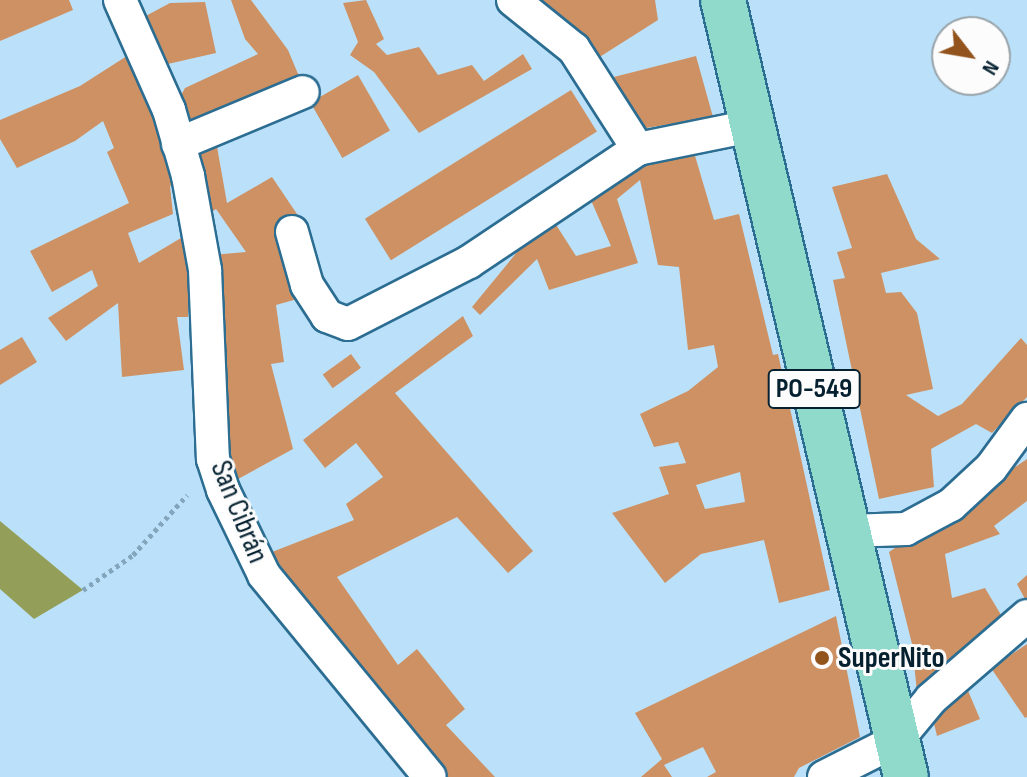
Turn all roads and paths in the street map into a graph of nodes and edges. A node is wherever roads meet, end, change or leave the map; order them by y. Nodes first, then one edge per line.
1 (120, 0) edge
2 (513, 0) edge
3 (723, 0) edge
4 (303, 92) dead end
5 (751, 126) junction
6 (178, 144) junction
7 (638, 149) junction
8 (292, 232) dead end
9 (1027, 419) edge
10 (213, 459) junction
11 (848, 531) junction
12 (83, 590) dead end
13 (1027, 616) edge
14 (901, 758) edge
15 (430, 777) edge
16 (824, 777) edge

1 - 6 street, San Cibrán
2 - 7 street
3 - 5 main road, PO-549
4 - 6 street
5 - 7 street
5 - 11 main road, PO-549
6 - 10 street, San Cibrán
7 - 8 street
9 - 11 street
10 - 12 path
10 - 15 street, San Cibrán
11 - 14 main road, PO-549
13 - 14 street
14 - 16 street

